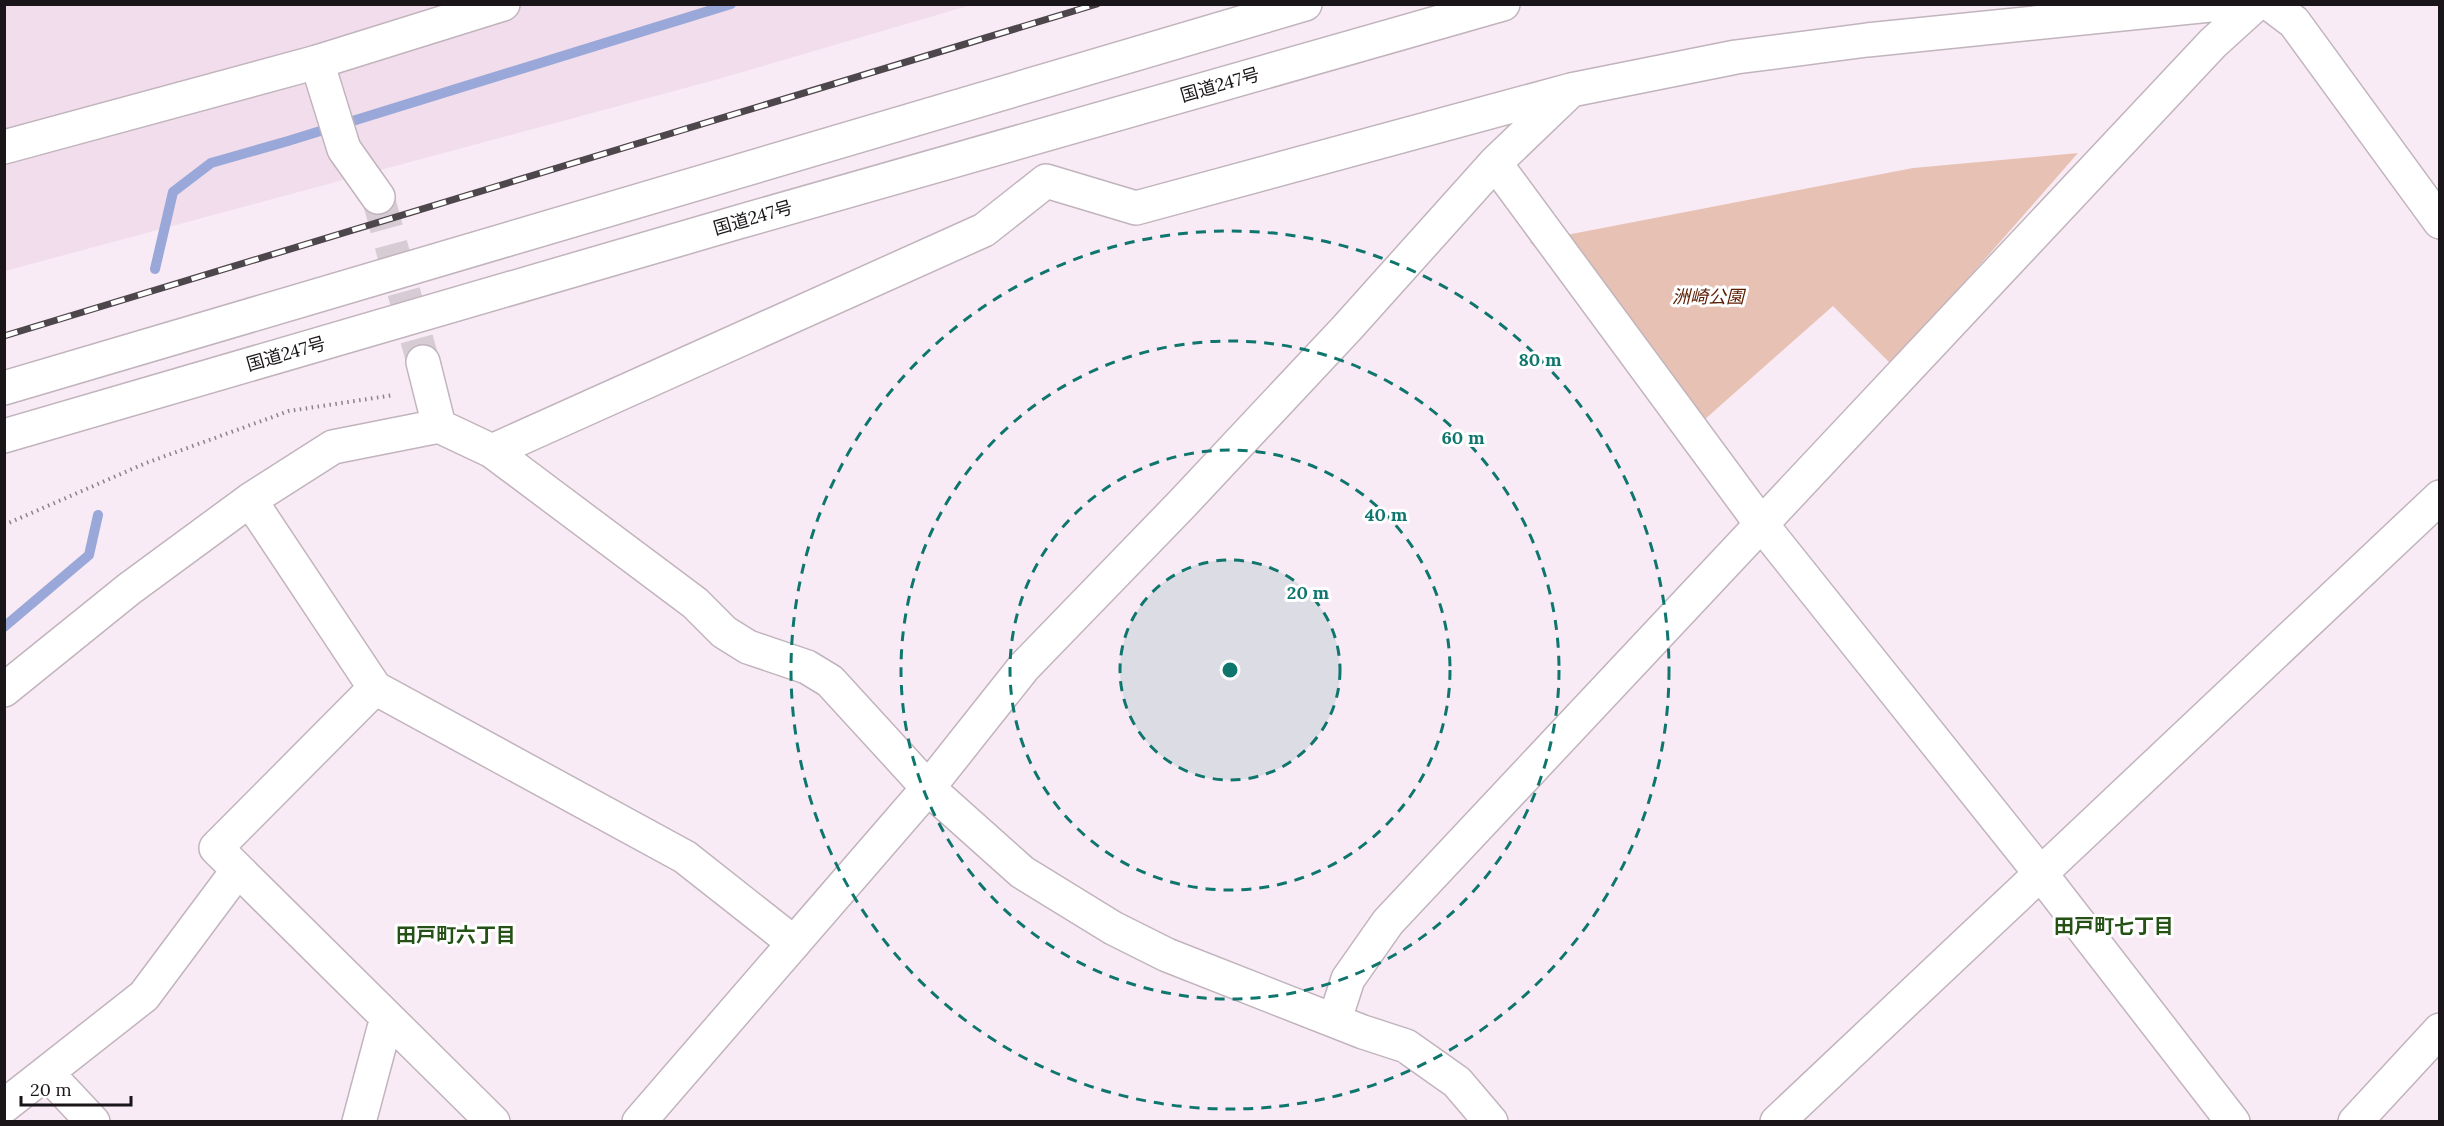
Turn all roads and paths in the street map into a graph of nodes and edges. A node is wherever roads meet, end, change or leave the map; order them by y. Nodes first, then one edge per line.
1 (503, 4) edge
2 (1305, 4) edge
3 (1503, 4) edge
4 (2220, 4) edge
5 (2256, 4) edge
6 (2270, 4) edge
7 (317, 62) junction
8 (1571, 90) junction
9 (4, 147) edge
10 (1495, 163) junction
11 (378, 197) tunnel mouth
12 (2439, 222) edge
13 (427, 376) joint
14 (4, 388) edge
15 (438, 426) junction
16 (4, 436) edge
17 (492, 451) junction
18 (2439, 498) edge
19 (250, 500) junction
20 (4, 525) edge
21 (1762, 525) junction
22 (375, 688) junction
23 (4, 690) edge
24 (928, 788) junction
25 (238, 870) junction
26 (2042, 874) junction
27 (794, 943) junction
28 (387, 1017) junction
29 (1335, 1019) junction
30 (2439, 1030) edge
31 (47, 1073) junction
32 (4, 1106) edge
33 (93, 1122) edge
34 (359, 1122) edge
35 (493, 1122) edge
36 (639, 1122) edge
37 (1491, 1122) edge
38 (1777, 1122) edge
39 (2233, 1122) edge
40 (2355, 1122) edge

1 - 7 main road
2 - 14 main road
3 - 16 main road, 国道247号
4 - 8 main road
5 - 21 main road
6 - 12 main road
7 - 9 main road
7 - 11 main road
8 - 10 main road
8 - 17 main road
10 - 21 main road
10 - 24 main road
13 - 15 main road
13 - 20 path
15 - 17 main road
15 - 19 main road
17 - 24 main road
18 - 26 main road
19 - 22 main road
19 - 23 main road
21 - 26 main road
21 - 29 main road
22 - 25 main road
22 - 27 main road
24 - 27 main road
24 - 29 main road
25 - 28 main road
25 - 31 main road
26 - 38 main road
26 - 39 main road
27 - 36 main road
28 - 34 main road
28 - 35 main road
29 - 37 main road
30 - 40 main road
31 - 32 main road
31 - 33 main road

